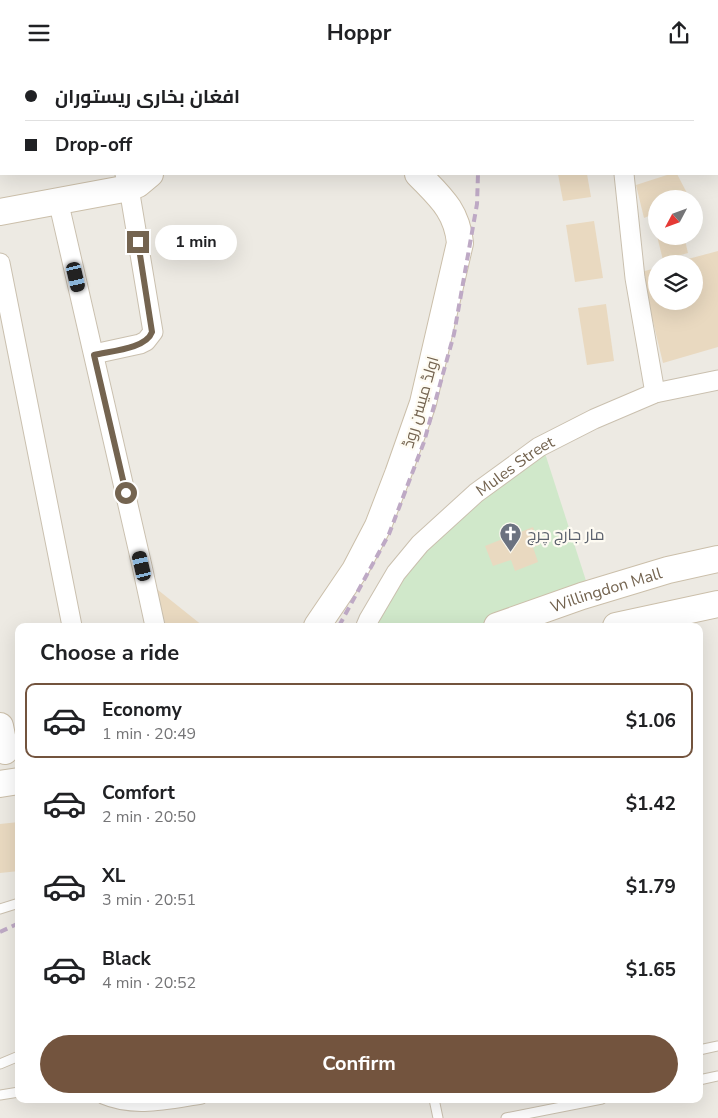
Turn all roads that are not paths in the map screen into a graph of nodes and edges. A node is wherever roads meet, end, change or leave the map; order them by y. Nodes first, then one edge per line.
1 (419, 175) edge
2 (624, 175) edge
3 (135, 179) edge
4 (58, 200) junction
5 (0, 212) edge
6 (0, 263) edge
7 (94, 355) junction
8 (718, 380) edge
9 (655, 393) junction
10 (718, 559) edge
11 (718, 604) edge
12 (71, 623) edge
13 (154, 623) edge
14 (319, 623) edge
15 (367, 623) edge
16 (505, 623) edge
17 (630, 623) edge
18 (15, 782) edge
19 (0, 784) edge
20 (15, 904) edge
21 (0, 909) edge
22 (718, 1046) edge
23 (703, 1049) edge
24 (15, 1058) edge
25 (0, 1064) edge
26 (718, 1076) edge
27 (703, 1078) edge
28 (15, 1093) edge
29 (0, 1095) edge
30 (118, 1103) edge
31 (176, 1103) edge
32 (435, 1103) edge
33 (582, 1103) edge
34 (438, 1118) edge
35 (506, 1118) edge

1 - 14 street, اولڈ میسن روڈ
2 - 9 street
3 - 4 street
3 - 7 street
4 - 5 street
4 - 7 street
6 - 12 street
7 - 13 street
8 - 9 street, Mules Street
9 - 15 street, Mules Street
10 - 16 street, Willingdon Mall
11 - 17 street
18 - 19 street
20 - 21 lane
22 - 23 lane
24 - 25 lane
26 - 27 lane
28 - 29 lane
30 - 31 lane
32 - 34 lane
33 - 35 lane

